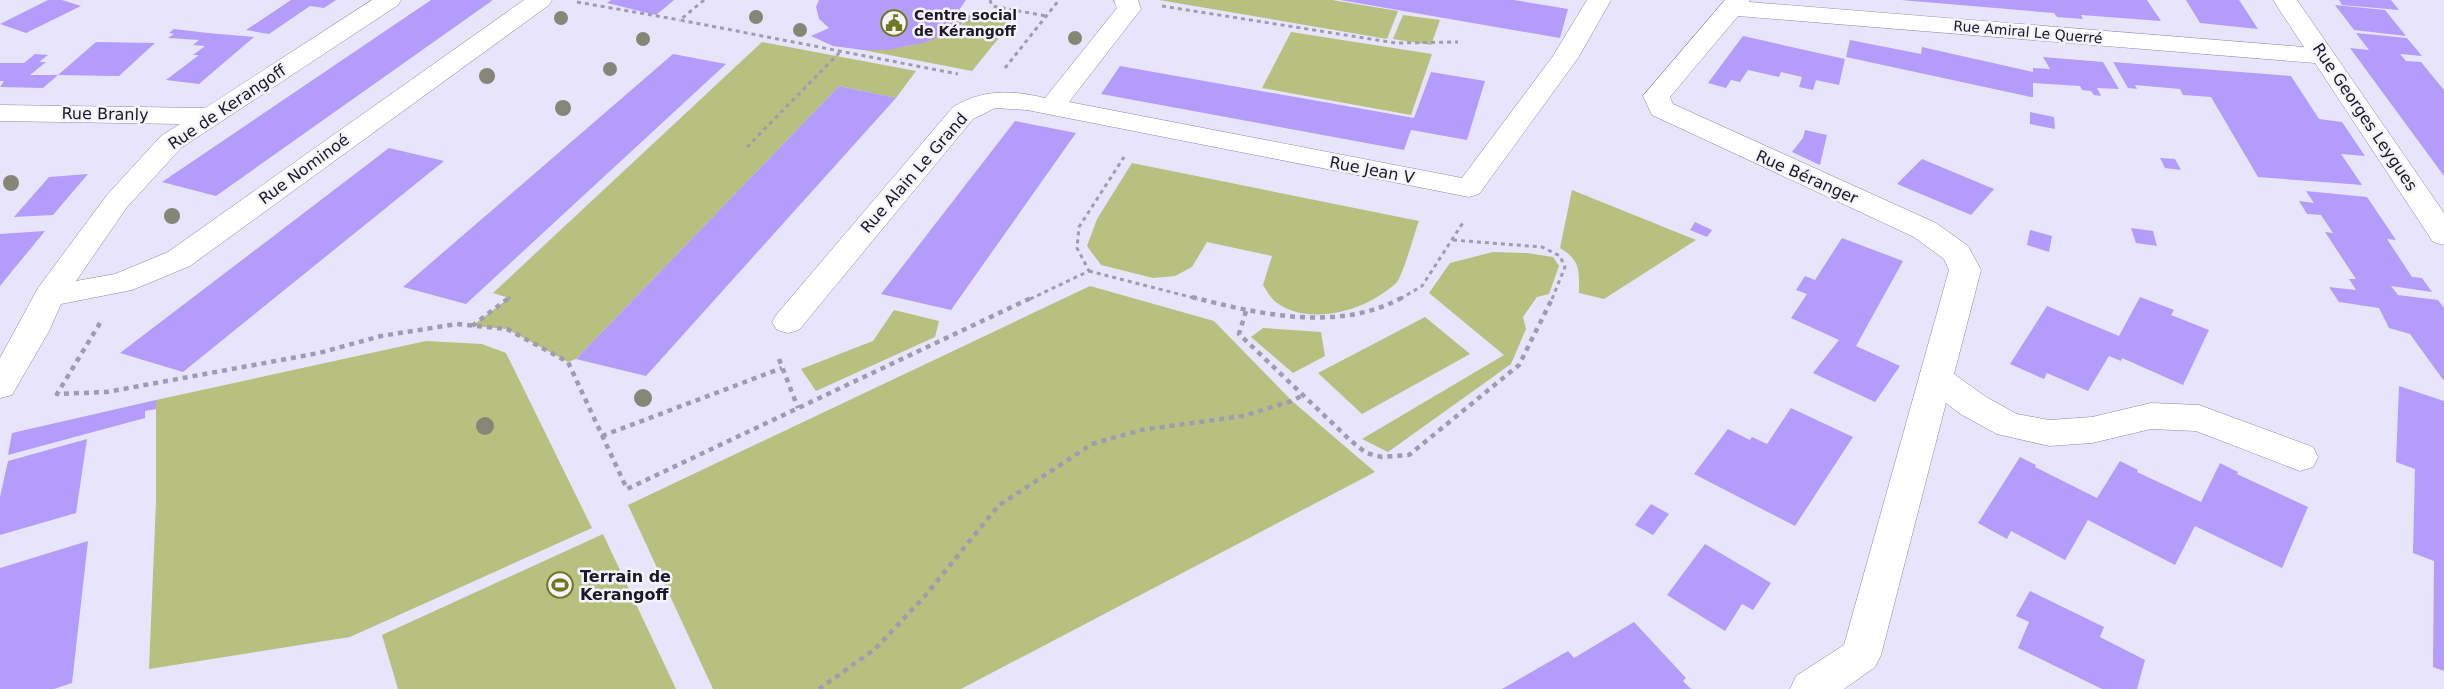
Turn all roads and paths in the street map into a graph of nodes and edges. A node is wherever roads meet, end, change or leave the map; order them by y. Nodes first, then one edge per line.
1 (389, 0) edge
2 (540, 0) edge
3 (704, 0) edge
4 (990, 0) edge
5 (1059, 0) edge
6 (1599, 0) edge
7 (2285, 0) edge
8 (576, 2) dead end
9 (1128, 4) edge
10 (1735, 4) edge
11 (1046, 16) junction
12 (680, 20) junction
13 (1458, 42) dead end
14 (841, 51) junction
15 (2325, 56) junction
16 (994, 90) junction
17 (1051, 107) junction
18 (0, 113) edge
19 (210, 116) junction
20 (1145, 125) junction
21 (747, 147) dead end
22 (1469, 189) junction
23 (2444, 236) edge
24 (1453, 240) junction
25 (1089, 271) junction
26 (121, 283) junction
27 (49, 296) junction
28 (510, 297) dead end
29 (1246, 311) junction
30 (788, 322) joint
31 (472, 326) junction
32 (33, 332) junction
33 (0, 352) edge
34 (782, 368) junction
35 (1936, 378) junction
36 (0, 386) edge
37 (1303, 395) junction
38 (798, 408) junction
39 (602, 436) junction
40 (2300, 458) dead end
41 (819, 689) edge
42 (1811, 689) edge

1 - 19 street, Rue de Kerangoff
2 - 26 street, Rue Nominoé
3 - 12 path
4 - 11 path
5 - 11 path
6 - 22 street
7 - 15 street, Rue Georges Leygues
8 - 12 path
9 - 13 path
9 - 17 street
10 - 15 street, Rue Amiral Le Querré
10 - 35 street, Rue Béranger
11 - 16 path
12 - 14 path
14 - 16 path
14 - 21 path
15 - 23 street, Rue Georges Leygues
16 - 17 street, Rue Alain Le Grand
16 - 30 street, Rue Alain Le Grand
17 - 20 street, Rue Jean V
18 - 19 street, Rue Branly
19 - 27 street, Rue de Kerangoff
20 - 22 street, Rue Jean V
20 - 25 path
22 - 24 path
24 - 29 path
24 - 37 path
25 - 29 path
25 - 38 path
26 - 27 street, Rue Nominoé
26 - 31 path
27 - 32 street, Rue de Kerangoff
28 - 31 path
29 - 37 path
30 - 34 path
31 - 39 path
32 - 33 street
32 - 36 street, Rue de Kerangoff
34 - 38 path
34 - 39 path
35 - 40 street
35 - 42 street, Rue Béranger
37 - 41 path
38 - 39 path

